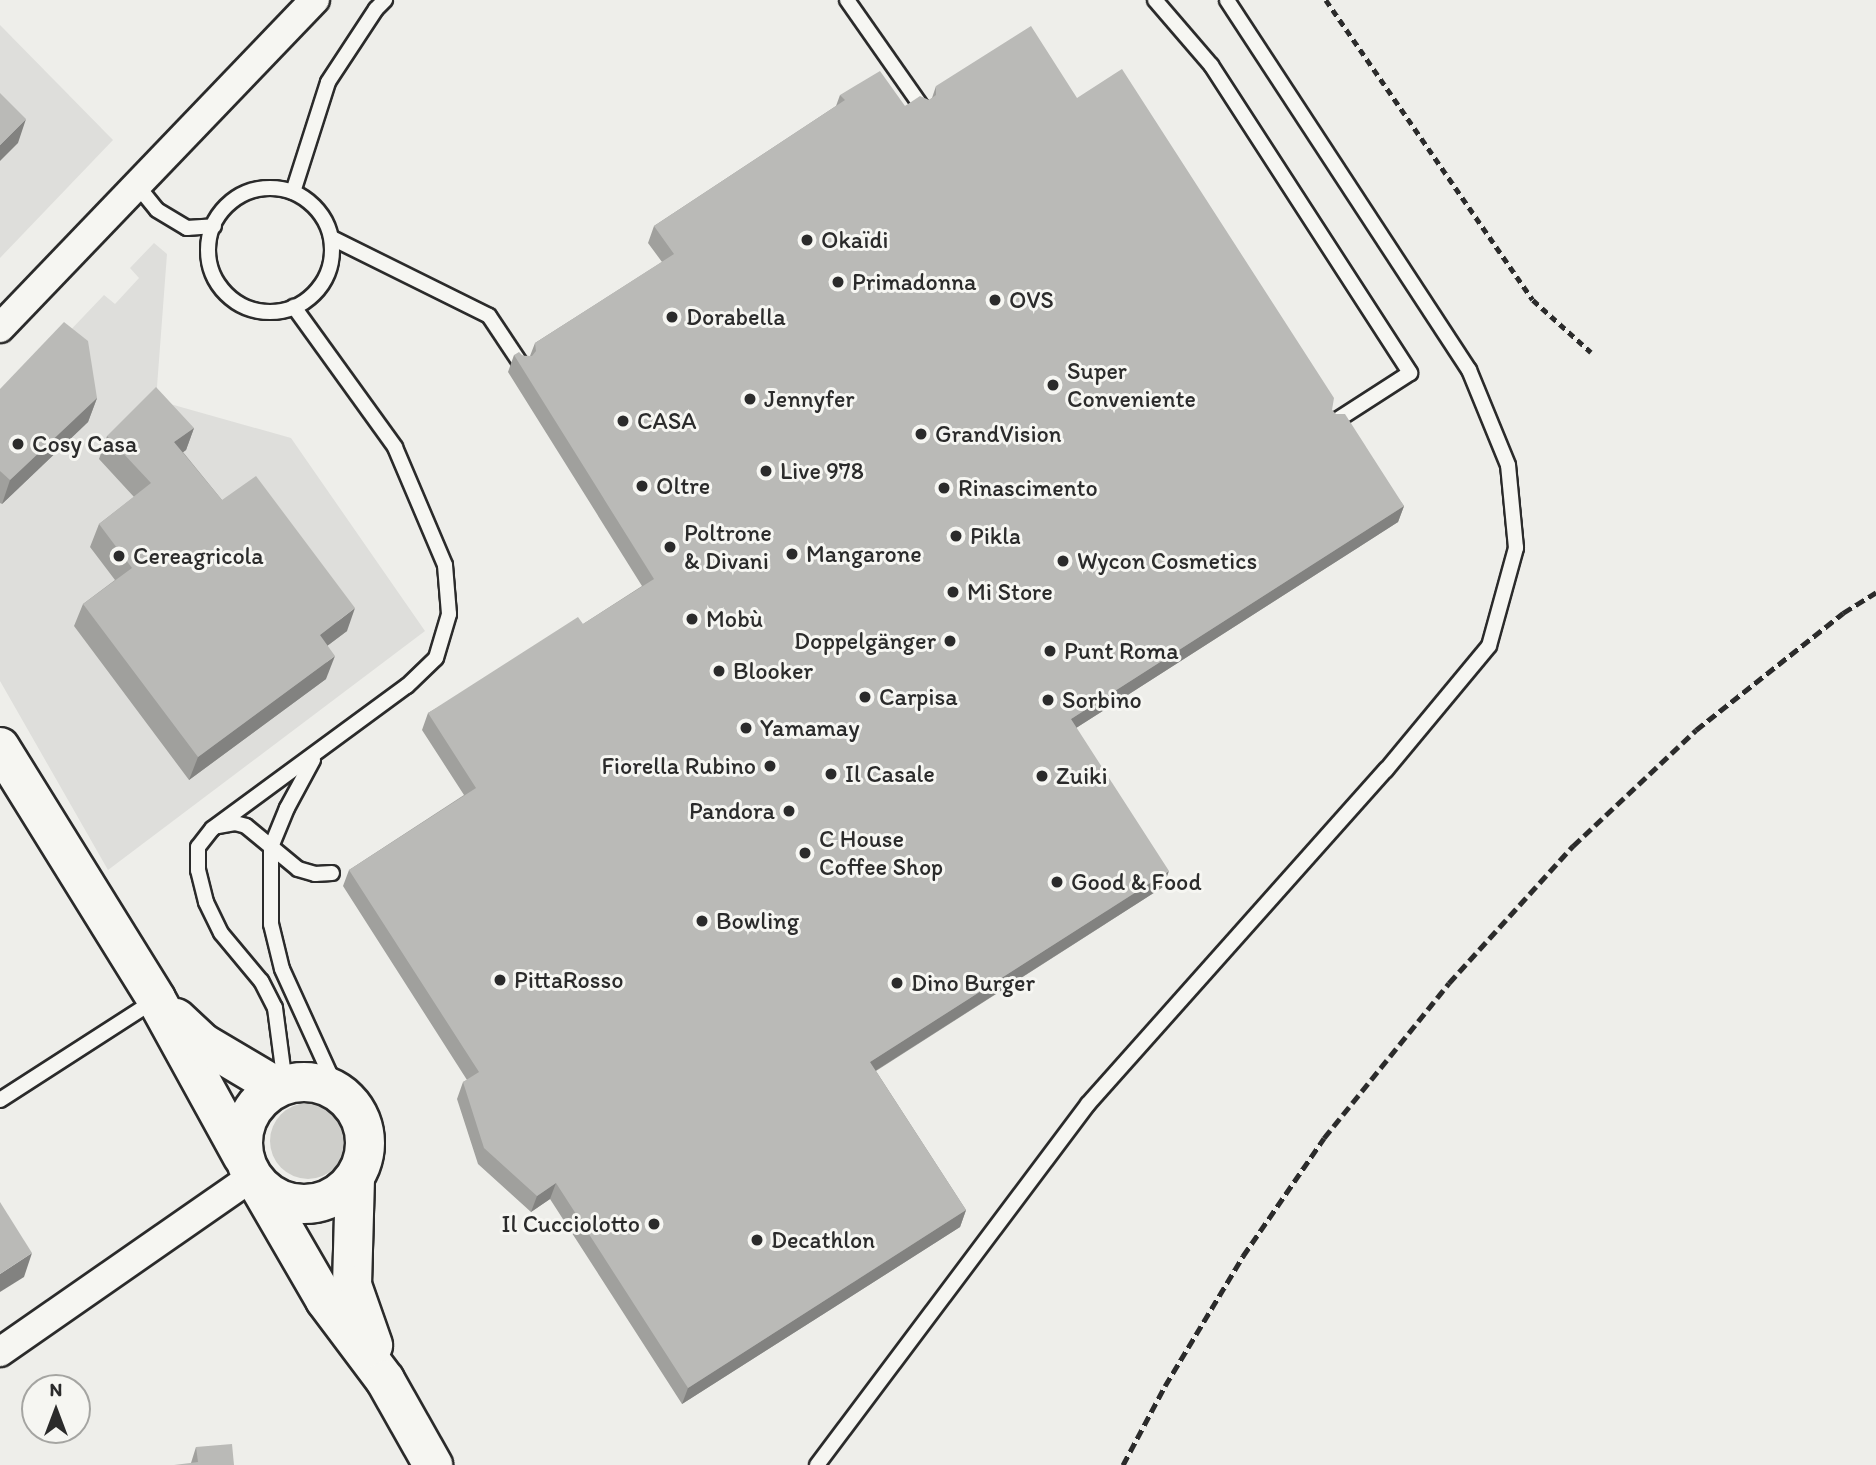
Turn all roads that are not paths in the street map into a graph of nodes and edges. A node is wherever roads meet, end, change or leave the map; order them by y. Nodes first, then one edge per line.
1 (315, 0) edge
2 (385, 0) edge
3 (847, 0) edge
4 (1155, 0) edge
5 (1227, 0) edge
6 (922, 107) edge
7 (136, 184) junction
8 (293, 192) junction
9 (214, 226) junction
10 (332, 238) junction
11 (294, 307) junction
12 (0, 328) edge
13 (521, 364) edge
14 (1334, 422) edge
15 (0, 747) edge
16 (316, 754) junction
17 (212, 829) junction
18 (271, 847) junction
19 (332, 873) dead end
20 (156, 999) junction
21 (281, 1086) junction
22 (338, 1092) junction
23 (0, 1100) edge
24 (251, 1173) junction
25 (355, 1178) junction
26 (0, 1352) edge
27 (385, 1380) junction
28 (433, 1465) edge
29 (817, 1465) edge

1 - 7 street
2 - 8 lane
3 - 6 lane
4 - 14 lane
5 - 29 lane
7 - 9 lane
7 - 12 street
8 - 9 lane
8 - 10 lane
9 - 11 lane
10 - 11 lane
10 - 13 lane
11 - 16 lane
15 - 20 main road
16 - 17 lane
16 - 18 lane
17 - 18 lane
17 - 21 lane
18 - 19 lane
18 - 22 lane
20 - 21 main road
20 - 23 lane
20 - 24 main road
21 - 22 main road
21 - 24 main road
22 - 25 main road
24 - 25 main road
24 - 26 street
24 - 27 main road
25 - 27 main road
27 - 28 main road

